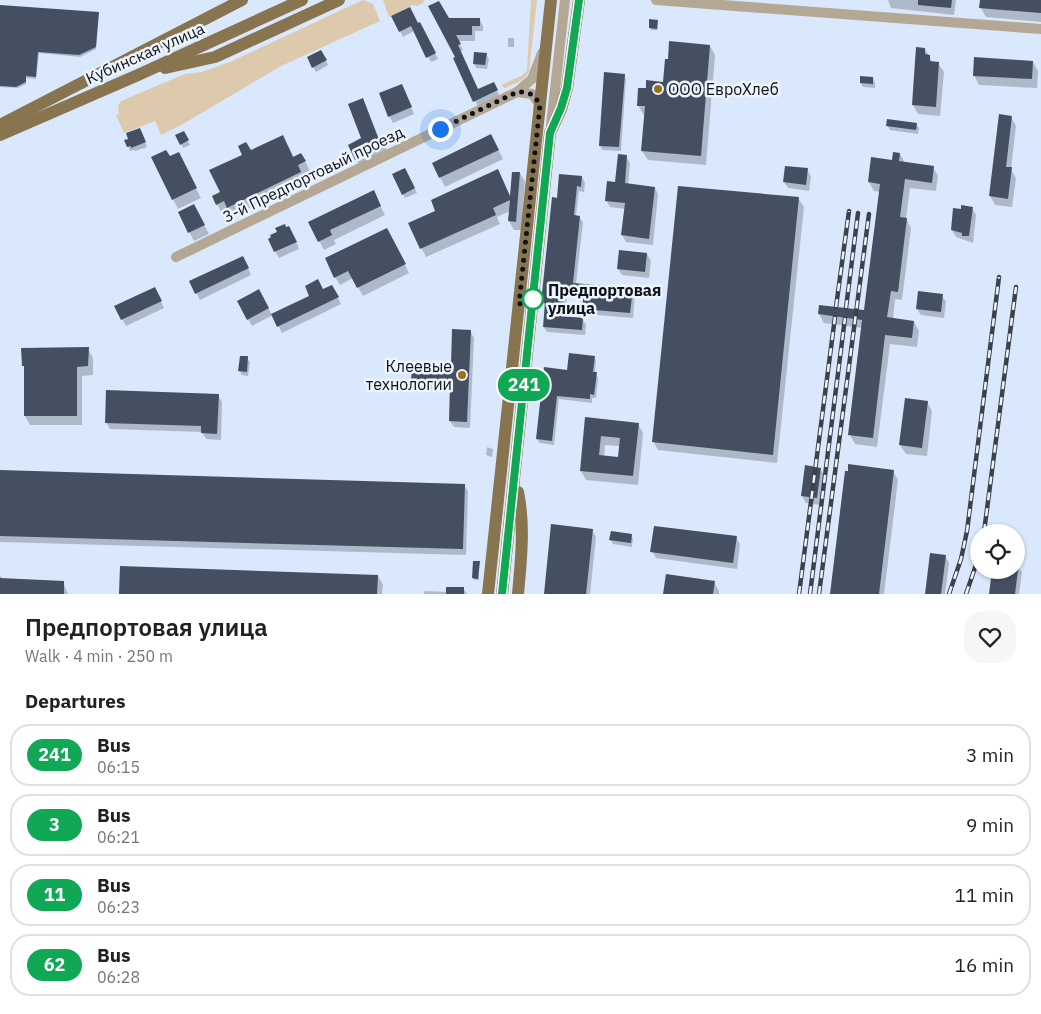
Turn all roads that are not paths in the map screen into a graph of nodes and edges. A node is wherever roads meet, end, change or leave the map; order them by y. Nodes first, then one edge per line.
1 (242, 0) edge
2 (302, 0) edge
3 (340, 0) edge
4 (551, 0) edge
5 (565, 0) edge
6 (656, 0) edge
7 (581, 2) edge
8 (1041, 29) edge
9 (546, 40) junction
10 (138, 75) junction
11 (517, 92) junction
12 (540, 105) junction
13 (0, 125) edge
14 (550, 133) junction
15 (0, 136) edge
16 (176, 257) dead end
17 (515, 478) junction
18 (490, 569) junction
19 (481, 594) edge
20 (488, 594) edge
21 (502, 594) edge
22 (518, 594) edge

1 - 13 main road, Кубинская улица
2 - 10 main road, Кубинская улица
3 - 10 main road
4 - 9 main road
5 - 14 street
6 - 8 street
7 - 14 main road
9 - 11 street, 3-й Предпортовый проезд
9 - 12 main road
10 - 15 main road, Кубинская улица
11 - 12 street
11 - 16 street, 3-й Предпортовый проезд
12 - 18 main road
14 - 17 main road
17 - 21 main road
17 - 22 main road
18 - 19 main road
18 - 20 main road

